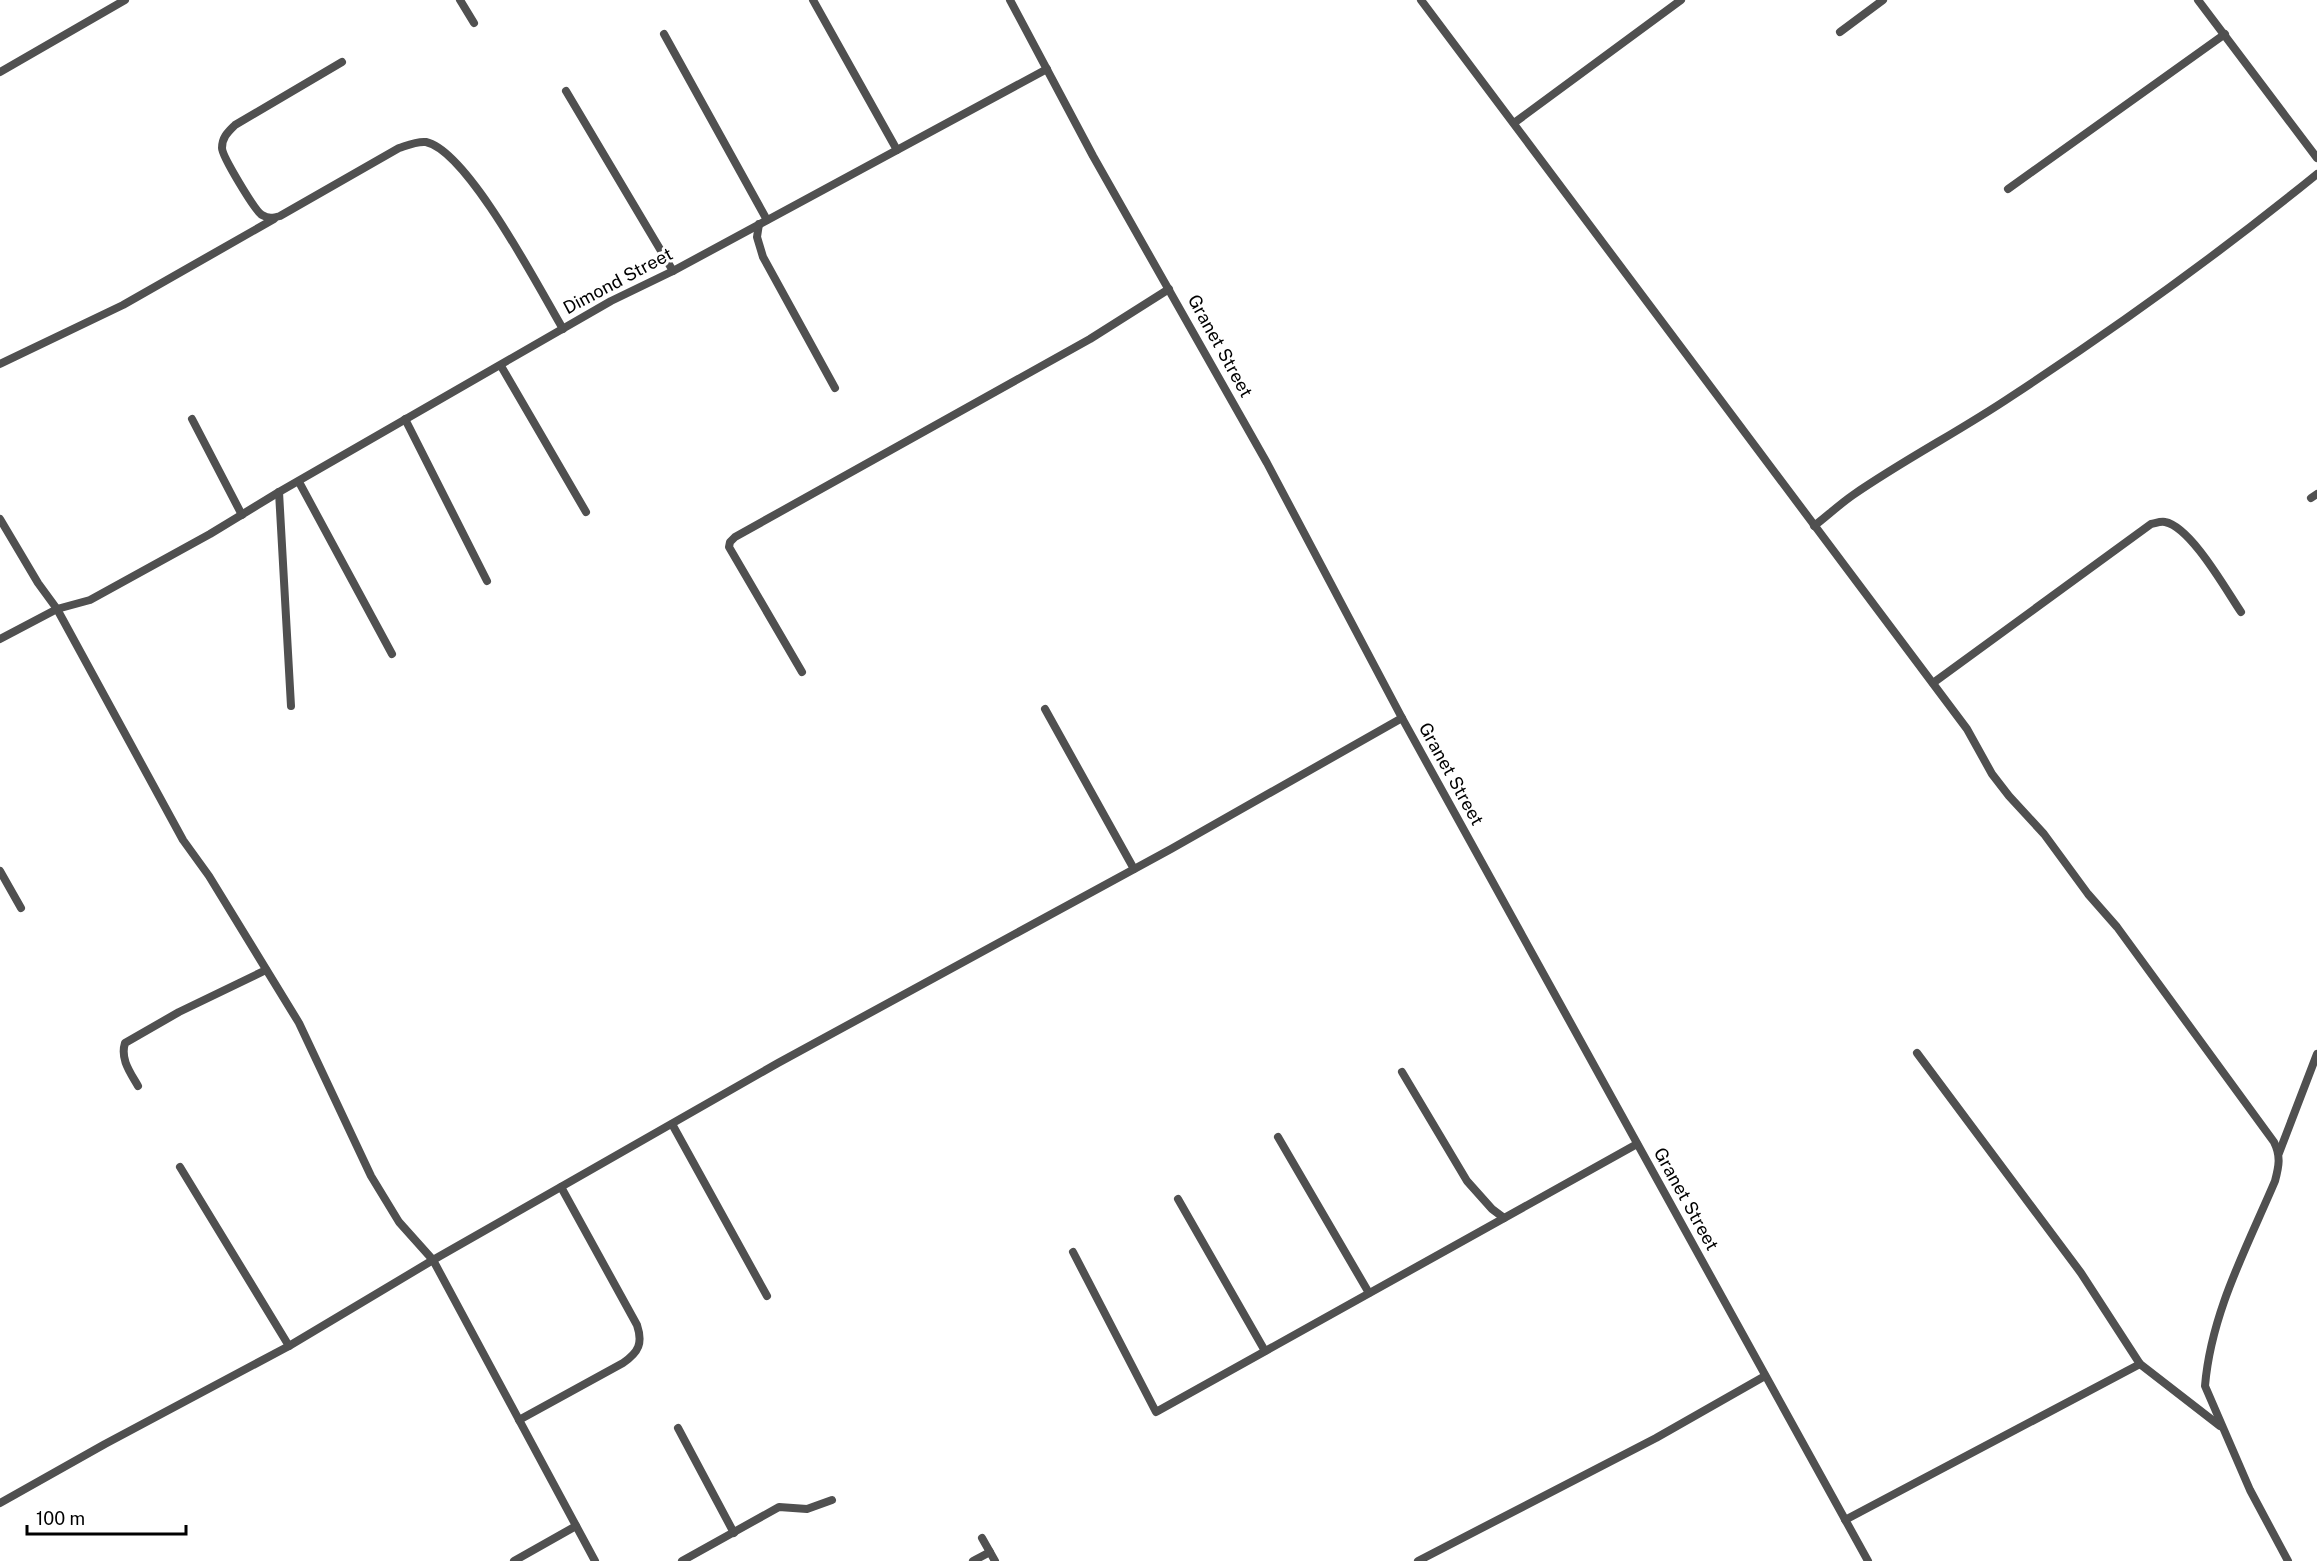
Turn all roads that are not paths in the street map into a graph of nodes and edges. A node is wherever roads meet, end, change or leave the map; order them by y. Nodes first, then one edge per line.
1 (125, 0) edge
2 (460, 0) edge
3 (813, 0) edge
4 (1010, 0) edge
5 (1422, 0) edge
6 (1681, 0) edge
7 (1883, 0) edge
8 (2198, 0) edge
9 (474, 23) dead end
10 (1840, 32) dead end
11 (664, 34) dead end
12 (2225, 34) junction
13 (342, 62) dead end
14 (1047, 69) junction
15 (0, 72) edge
16 (566, 91) dead end
17 (1514, 123) junction
18 (897, 150) junction
19 (2317, 158) edge
20 (2317, 174) edge
21 (2008, 189) dead end
22 (280, 216) junction
23 (763, 222) junction
24 (673, 271) junction
25 (1169, 289) junction
26 (563, 329) junction
27 (0, 364) edge
28 (501, 366) junction
29 (835, 388) dead end
30 (192, 419) dead end
31 (405, 419) junction
32 (299, 482) junction
33 (279, 492) junction
34 (586, 512) dead end
35 (242, 515) junction
36 (0, 519) edge
37 (1814, 526) junction
38 (487, 581) dead end
39 (57, 609) junction
40 (2241, 612) dead end
41 (0, 639) edge
42 (392, 654) dead end
43 (802, 672) dead end
44 (1933, 683) junction
45 (291, 706) dead end
46 (1045, 710) dead end
47 (1402, 718) junction
48 (1134, 869) junction
49 (0, 871) edge
50 (21, 908) dead end
51 (266, 970) junction
52 (1917, 1053) dead end
53 (2317, 1054) edge
54 (1402, 1072) dead end
55 (138, 1086) dead end
56 (672, 1124) junction
57 (1278, 1137) dead end
58 (1637, 1144) junction
59 (2279, 1153) junction
60 (180, 1167) dead end
61 (561, 1187) junction
62 (1178, 1199) dead end
63 (1504, 1218) junction
64 (1073, 1252) dead end
65 (433, 1260) junction
66 (1369, 1293) junction
67 (767, 1296) dead end
68 (289, 1346) junction
69 (1265, 1351) junction
70 (2140, 1364) junction
71 (1765, 1376) junction
72 (519, 1420) junction
73 (678, 1428) dead end
74 (2222, 1428) junction
75 (832, 1500) dead end
76 (0, 1503) edge
77 (1845, 1520) junction
78 (576, 1526) junction
79 (734, 1533) junction
80 (982, 1539) dead end
81 (990, 1552) junction
82 (514, 1561) edge
83 (595, 1561) edge
84 (682, 1561) edge
85 (973, 1561) edge
86 (995, 1561) edge
87 (1418, 1561) edge
88 (1868, 1561) edge
89 (2288, 1561) edge

1 - 15 street
2 - 9 street
3 - 18 street
4 - 14 street, Granet Street
5 - 17 street
6 - 17 street
7 - 10 street
8 - 12 street
11 - 23 street
12 - 19 street
12 - 21 street
13 - 22 street
14 - 18 street, Dimond Street
14 - 25 street, Granet Street
16 - 24 street
17 - 37 street
18 - 23 street, Dimond Street
20 - 37 street
22 - 26 street
22 - 27 street
23 - 24 street, Dimond Street
23 - 29 street
24 - 26 street, Dimond Street
25 - 43 street
25 - 47 street, Granet Street
26 - 28 street, Dimond Street
28 - 31 street, Dimond Street
28 - 34 street
30 - 35 street
31 - 32 street, Dimond Street
31 - 38 street
32 - 33 street, Dimond Street
32 - 42 street
33 - 35 street, Dimond Street
33 - 45 street
35 - 39 street, Dimond Street
36 - 39 street
37 - 44 street
39 - 41 street
39 - 51 street
40 - 44 street
44 - 59 street
46 - 48 street
47 - 48 street
47 - 58 street, Granet Street
48 - 56 street
49 - 50 street
51 - 55 street
51 - 65 street
52 - 70 street
53 - 59 street
54 - 63 street
56 - 61 street
56 - 67 street
57 - 66 street
58 - 63 street
58 - 71 street, Granet Street
59 - 74 street
60 - 68 street
61 - 65 street
61 - 72 street
62 - 69 street
63 - 66 street
64 - 69 street
65 - 68 street
65 - 72 street
66 - 69 street
68 - 76 street
70 - 74 street
70 - 77 street
71 - 77 street, Granet Street
71 - 87 street
72 - 78 street
73 - 79 street
74 - 89 street
75 - 79 street
77 - 88 street, Granet Street
78 - 82 street
78 - 83 street
79 - 84 street
80 - 81 street
81 - 85 street
81 - 86 street

